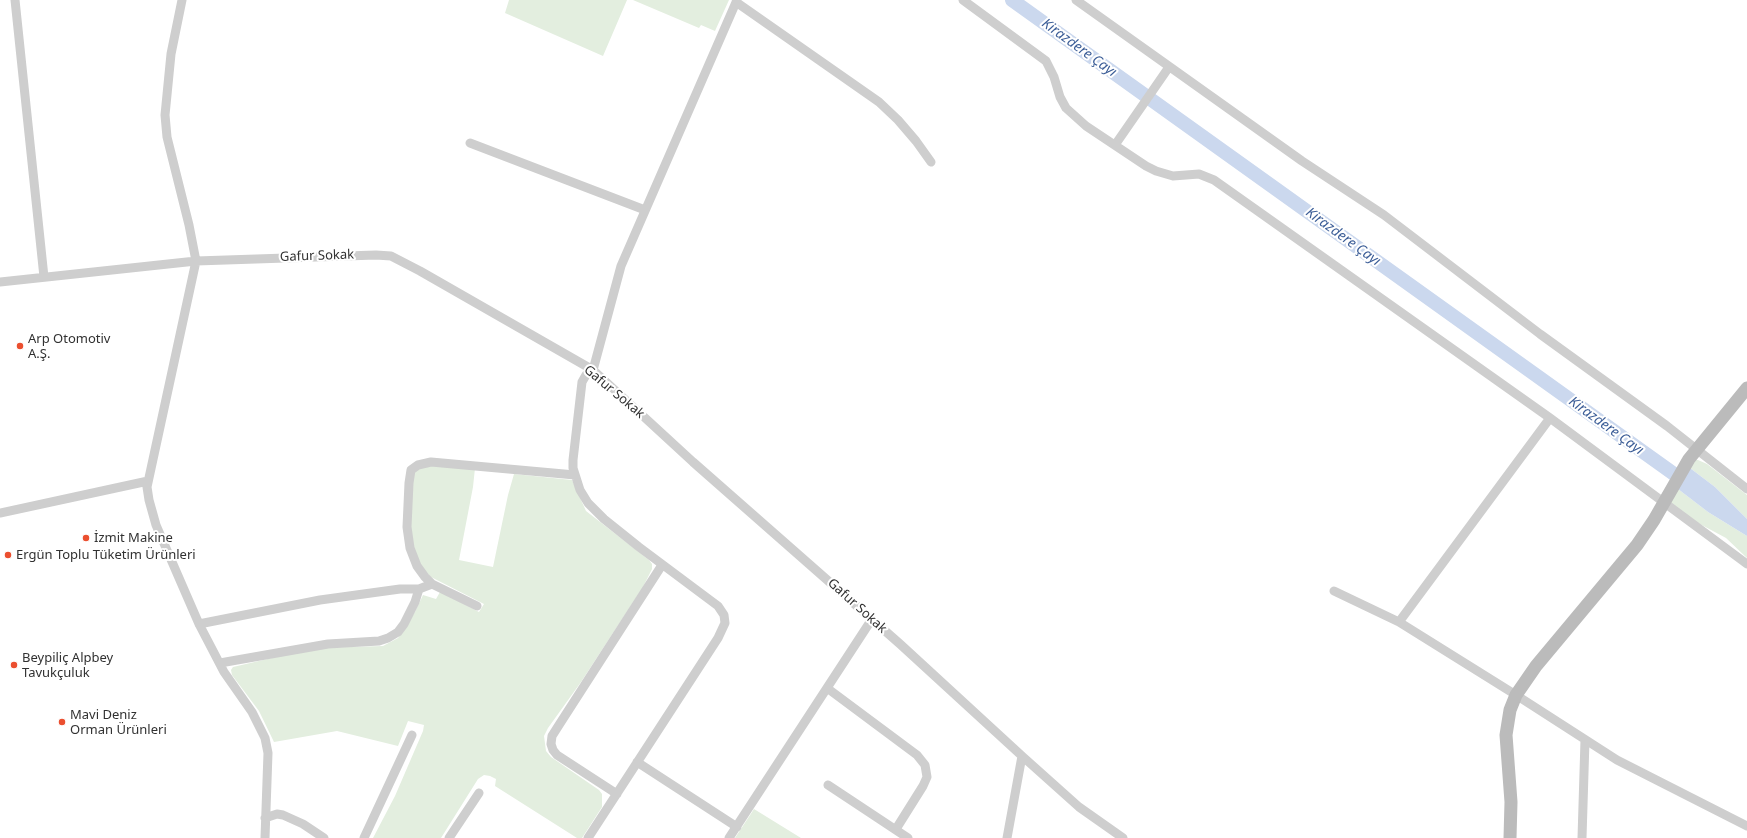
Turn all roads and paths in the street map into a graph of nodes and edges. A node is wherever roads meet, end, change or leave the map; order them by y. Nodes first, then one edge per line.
1 (15, 0) edge
2 (182, 0) edge
3 (963, 0) edge
4 (1076, 0) edge
5 (736, 1) edge
6 (1166, 70) junction
7 (1117, 142) junction
8 (470, 143) dead end
9 (931, 162) dead end
10 (645, 210) junction
11 (196, 261) junction
12 (44, 277) junction
13 (0, 282) edge
14 (593, 370) junction
15 (1747, 388) edge
16 (1550, 418) junction
17 (1696, 449) junction
18 (575, 475) junction
19 (148, 481) junction
20 (1747, 489) edge
21 (1664, 503) junction
22 (0, 513) edge
23 (1747, 564) edge
24 (662, 566) junction
25 (432, 584) junction
26 (419, 589) junction
27 (1334, 591) dead end
28 (477, 606) dead end
29 (872, 619) junction
30 (1399, 622) junction
31 (199, 624) junction
32 (220, 663) junction
33 (827, 688) junction
34 (1516, 695) junction
35 (412, 734) dead end
36 (1585, 740) junction
37 (1022, 756) junction
38 (637, 762) junction
39 (828, 785) dead end
40 (479, 792) dead end
41 (617, 794) junction
42 (265, 818) junction
43 (1747, 826) edge
44 (736, 827) junction
45 (896, 829) junction
46 (265, 838) edge
47 (324, 838) edge
48 (364, 838) edge
49 (449, 838) edge
50 (588, 838) edge
51 (729, 838) edge
52 (908, 838) edge
53 (1007, 838) edge
54 (1123, 838) edge
55 (1510, 838) edge
56 (1582, 838) edge

1 - 12 street
2 - 11 street
3 - 7 street
4 - 6 street
5 - 9 street
5 - 10 street
6 - 7 street
6 - 17 street
7 - 16 street
8 - 10 street
10 - 14 street
11 - 12 street, Gafur Sokak
11 - 14 street, Gafur Sokak
11 - 19 street
12 - 13 street, Gafur Sokak
14 - 18 street
14 - 29 street, Gafur Sokak
15 - 17 street
16 - 21 street
16 - 30 street
17 - 20 street
17 - 21 street
18 - 24 street
18 - 25 street
19 - 22 street
19 - 31 street
21 - 23 street
21 - 34 street
24 - 38 street
24 - 41 street
25 - 26 street
25 - 28 street
26 - 31 street
26 - 32 street
27 - 30 street
29 - 33 street
29 - 37 street, Gafur Sokak
30 - 34 street
31 - 32 street
32 - 42 street
33 - 44 street
33 - 45 street
34 - 36 street
34 - 55 street
35 - 48 street
36 - 43 street
36 - 56 street
37 - 53 street
37 - 54 street, Gafur Sokak
38 - 41 street
38 - 44 street
39 - 45 street
40 - 49 street
41 - 50 street
42 - 46 street
42 - 47 street
44 - 51 street
45 - 52 street

